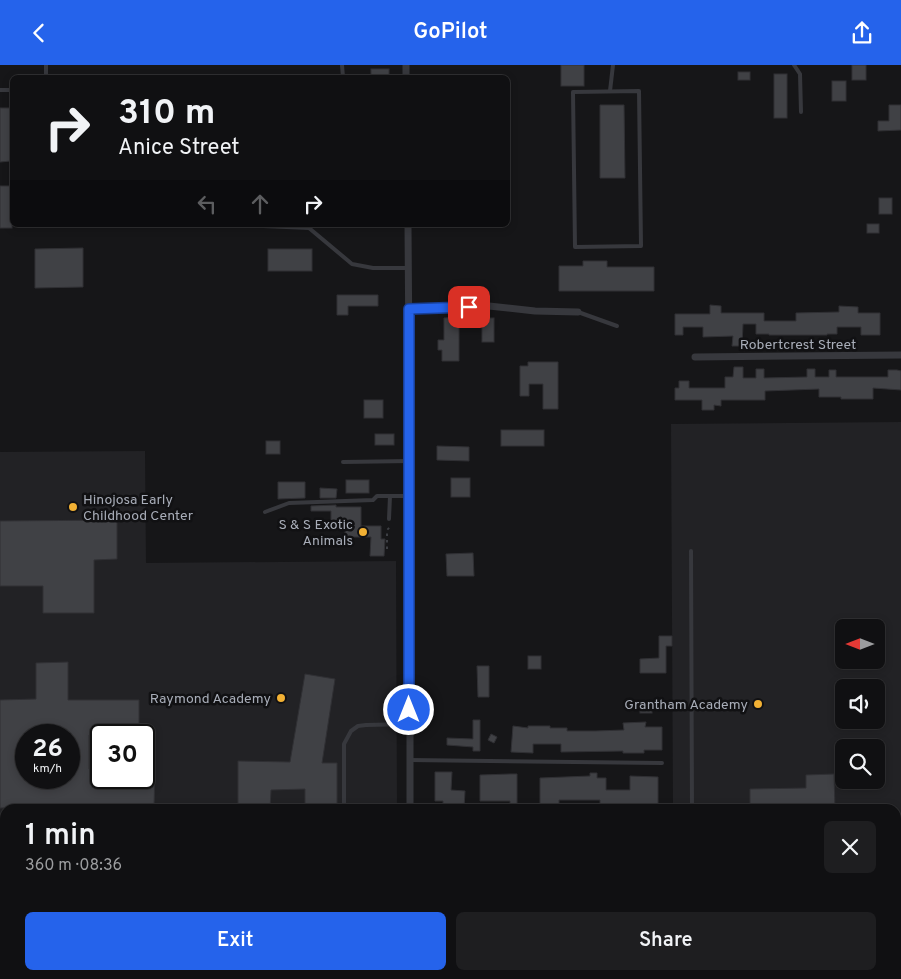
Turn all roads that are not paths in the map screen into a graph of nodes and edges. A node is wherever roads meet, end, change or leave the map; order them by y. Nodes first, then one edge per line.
1 (613, 65) edge
2 (794, 65) edge
3 (610, 91) junction
4 (801, 112) dead end
5 (286, 227) edge
6 (408, 227) edge
7 (409, 268) junction
8 (409, 309) junction
9 (578, 312) joint
10 (617, 326) dead end
11 (901, 355) edge
12 (696, 357) dead end
13 (410, 461) junction
14 (343, 462) dead end
15 (390, 496) junction
16 (410, 496) junction
17 (266, 512) dead end
18 (389, 519) road end
19 (691, 551) dead end
20 (409, 724) junction
21 (410, 761) junction
22 (662, 763) dead end
23 (344, 804) edge
24 (410, 804) edge
25 (692, 804) edge

1 - 3 lane
2 - 4 lane
3 - 3 lane
5 - 7 lane
6 - 7 street
7 - 8 street
8 - 9 street
8 - 13 street
9 - 10 lane
11 - 12 street, Robertcrest Street
13 - 14 lane
13 - 16 street
15 - 16 lane
15 - 17 lane
15 - 18 lane
16 - 20 street
19 - 25 lane
20 - 21 street
20 - 23 lane
21 - 22 lane
21 - 24 street

